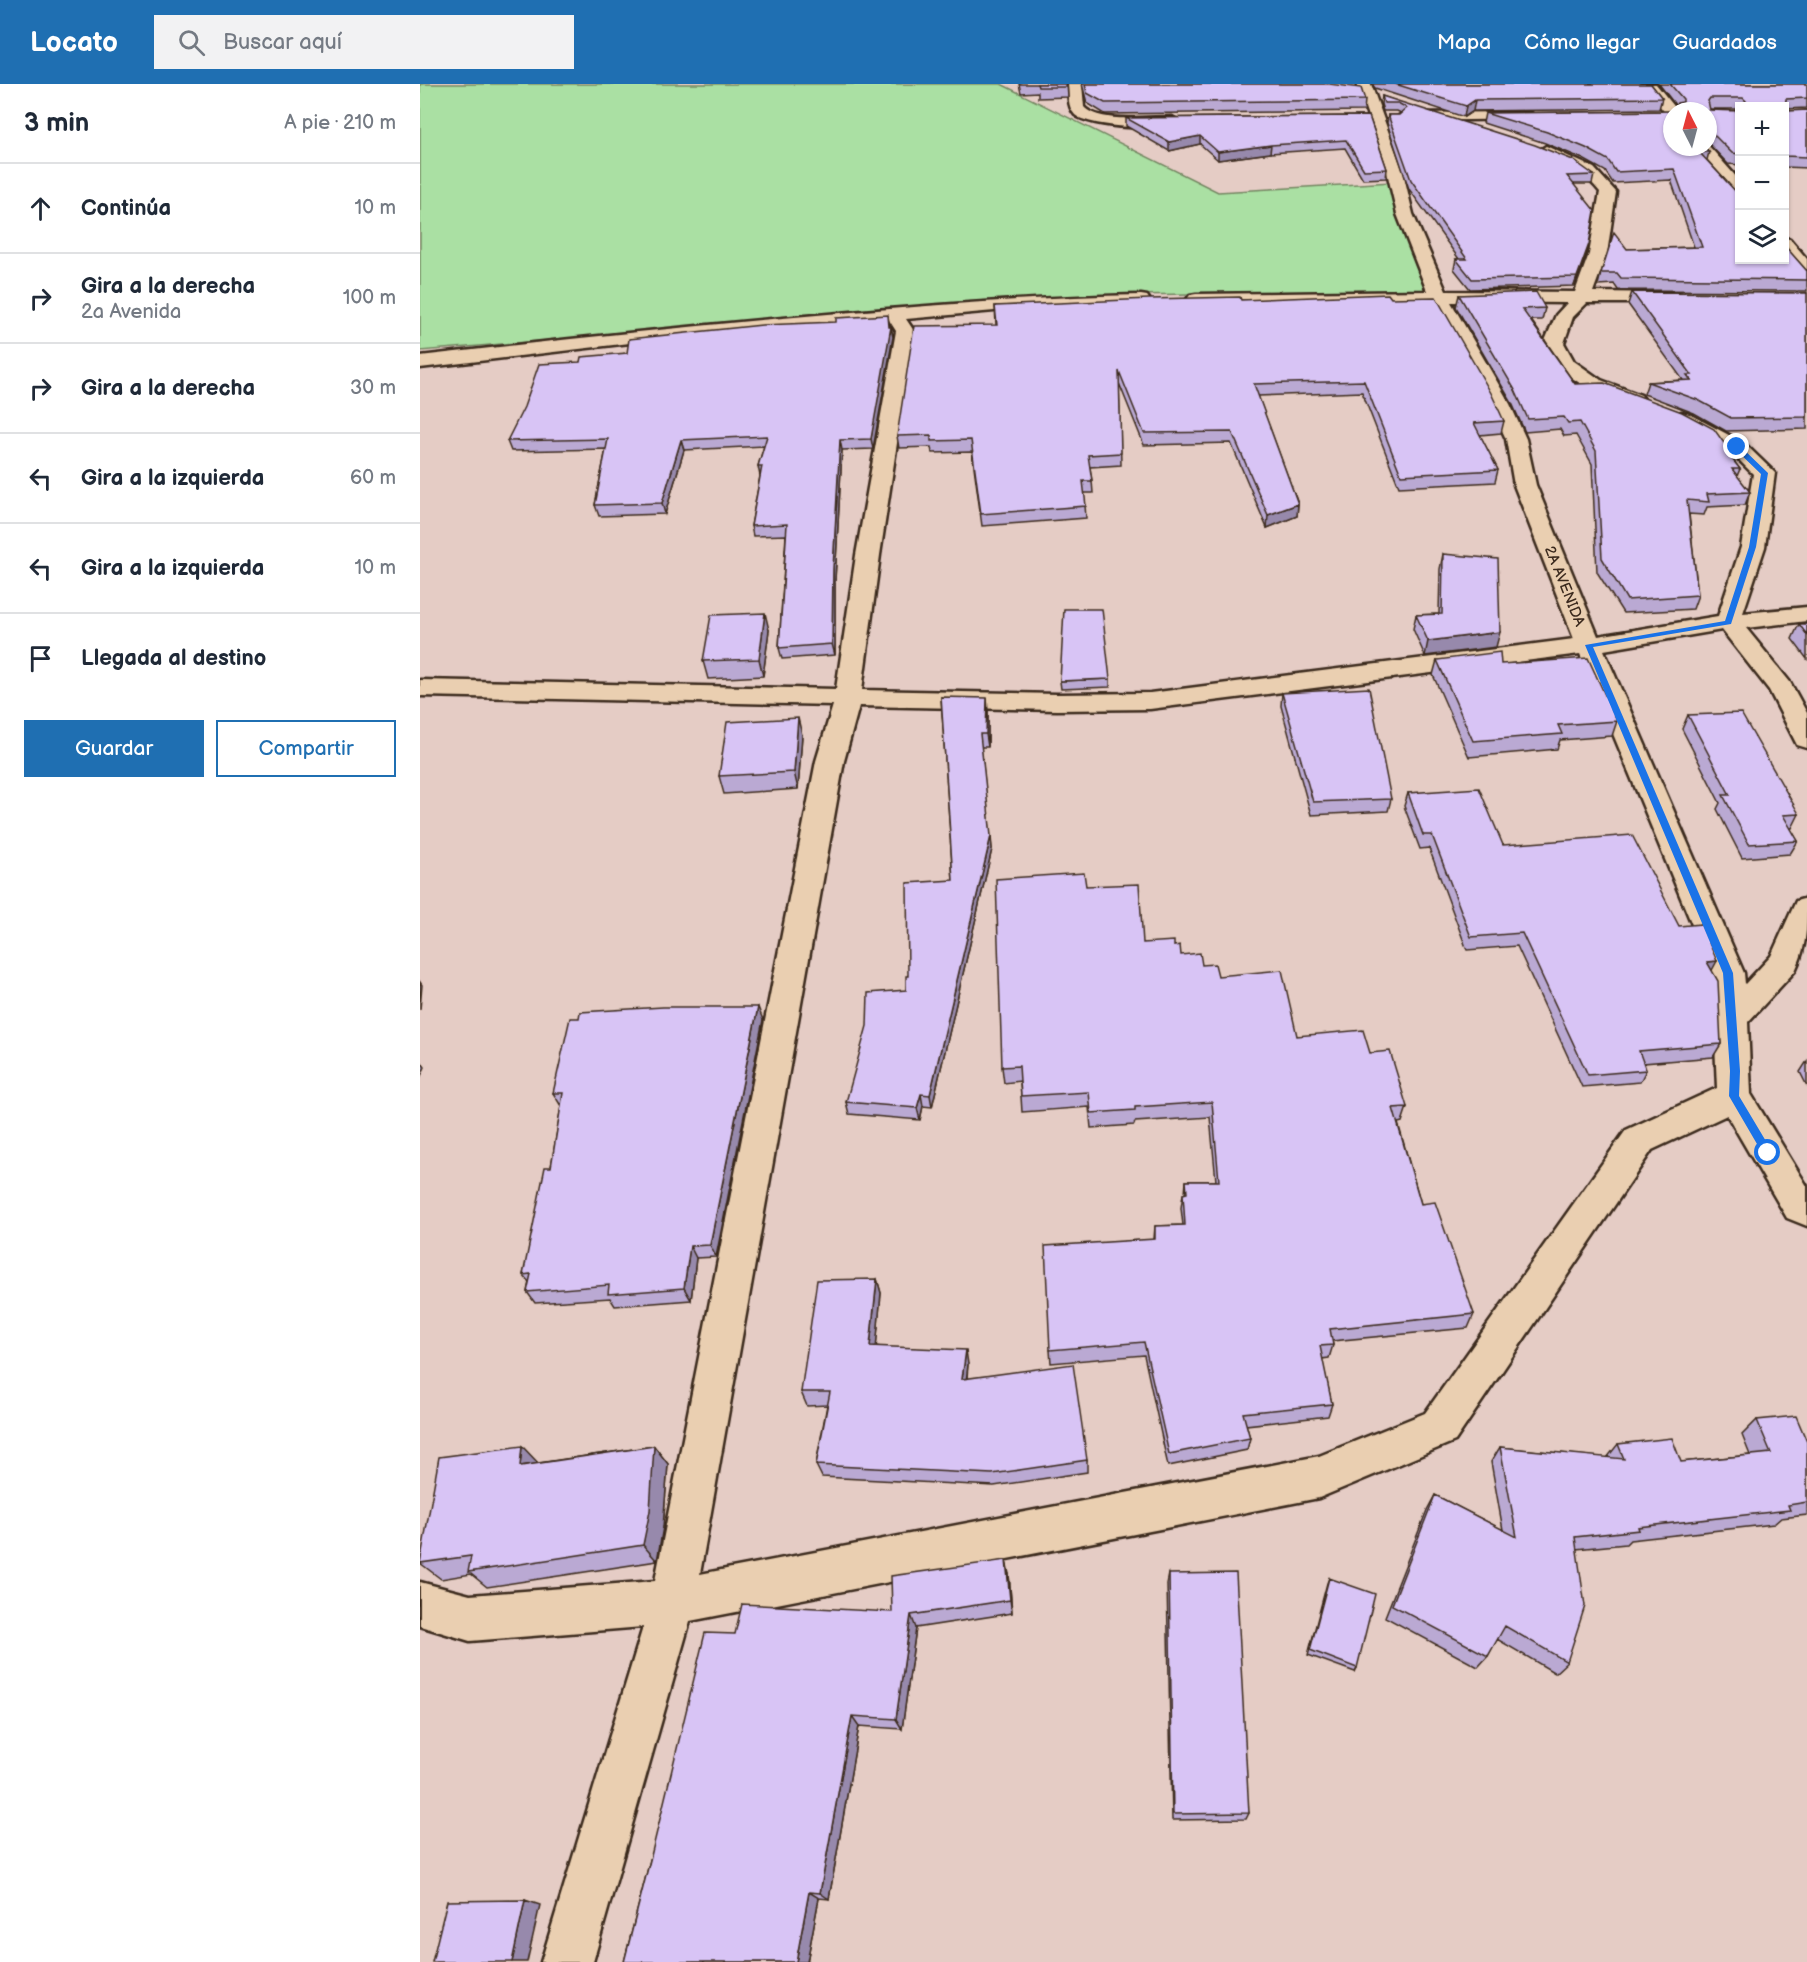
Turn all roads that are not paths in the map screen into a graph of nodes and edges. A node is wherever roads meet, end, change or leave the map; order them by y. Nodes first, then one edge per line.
1 (1075, 84) edge
2 (1649, 84) edge
3 (1372, 101) edge
4 (1663, 106) edge
5 (1546, 116) edge
6 (1444, 117) junction
7 (1189, 120) edge
8 (1486, 131) edge
9 (1528, 144) edge
10 (1710, 156) edge
11 (1735, 185) edge
12 (1789, 248) edge
13 (1807, 270) edge
14 (1439, 297) junction
15 (1581, 298) junction
16 (1694, 298) edge
17 (1155, 300) edge
18 (1178, 300) edge
19 (894, 314) junction
20 (420, 362) edge
21 (1807, 614) edge
22 (1728, 622) junction
23 (1589, 645) junction
24 (420, 688) edge
25 (848, 698) junction
26 (1807, 739) edge
27 (1807, 909) edge
28 (1731, 1019) junction
29 (1734, 1096) junction
30 (1805, 1214) edge
31 (673, 1602) junction
32 (420, 1604) edge
33 (567, 1962) edge

1 - 7 street
2 - 4 street
3 - 6 street
3 - 6 street
3 - 14 street, 2A AVENIDA
5 - 6 street
6 - 8 street
9 - 15 street
10 - 11 street
12 - 13 street
14 - 15 street
14 - 18 street
14 - 23 street, 2A AVENIDA
15 - 16 street
15 - 22 street
17 - 19 street
19 - 20 street
19 - 25 street
21 - 22 street
22 - 23 street
22 - 26 street
23 - 25 street
23 - 28 street, 2A AVENIDA
24 - 25 street
25 - 31 street
27 - 28 street
28 - 29 street, 2A AVENIDA
29 - 30 street
29 - 31 street
31 - 32 street
31 - 33 street

